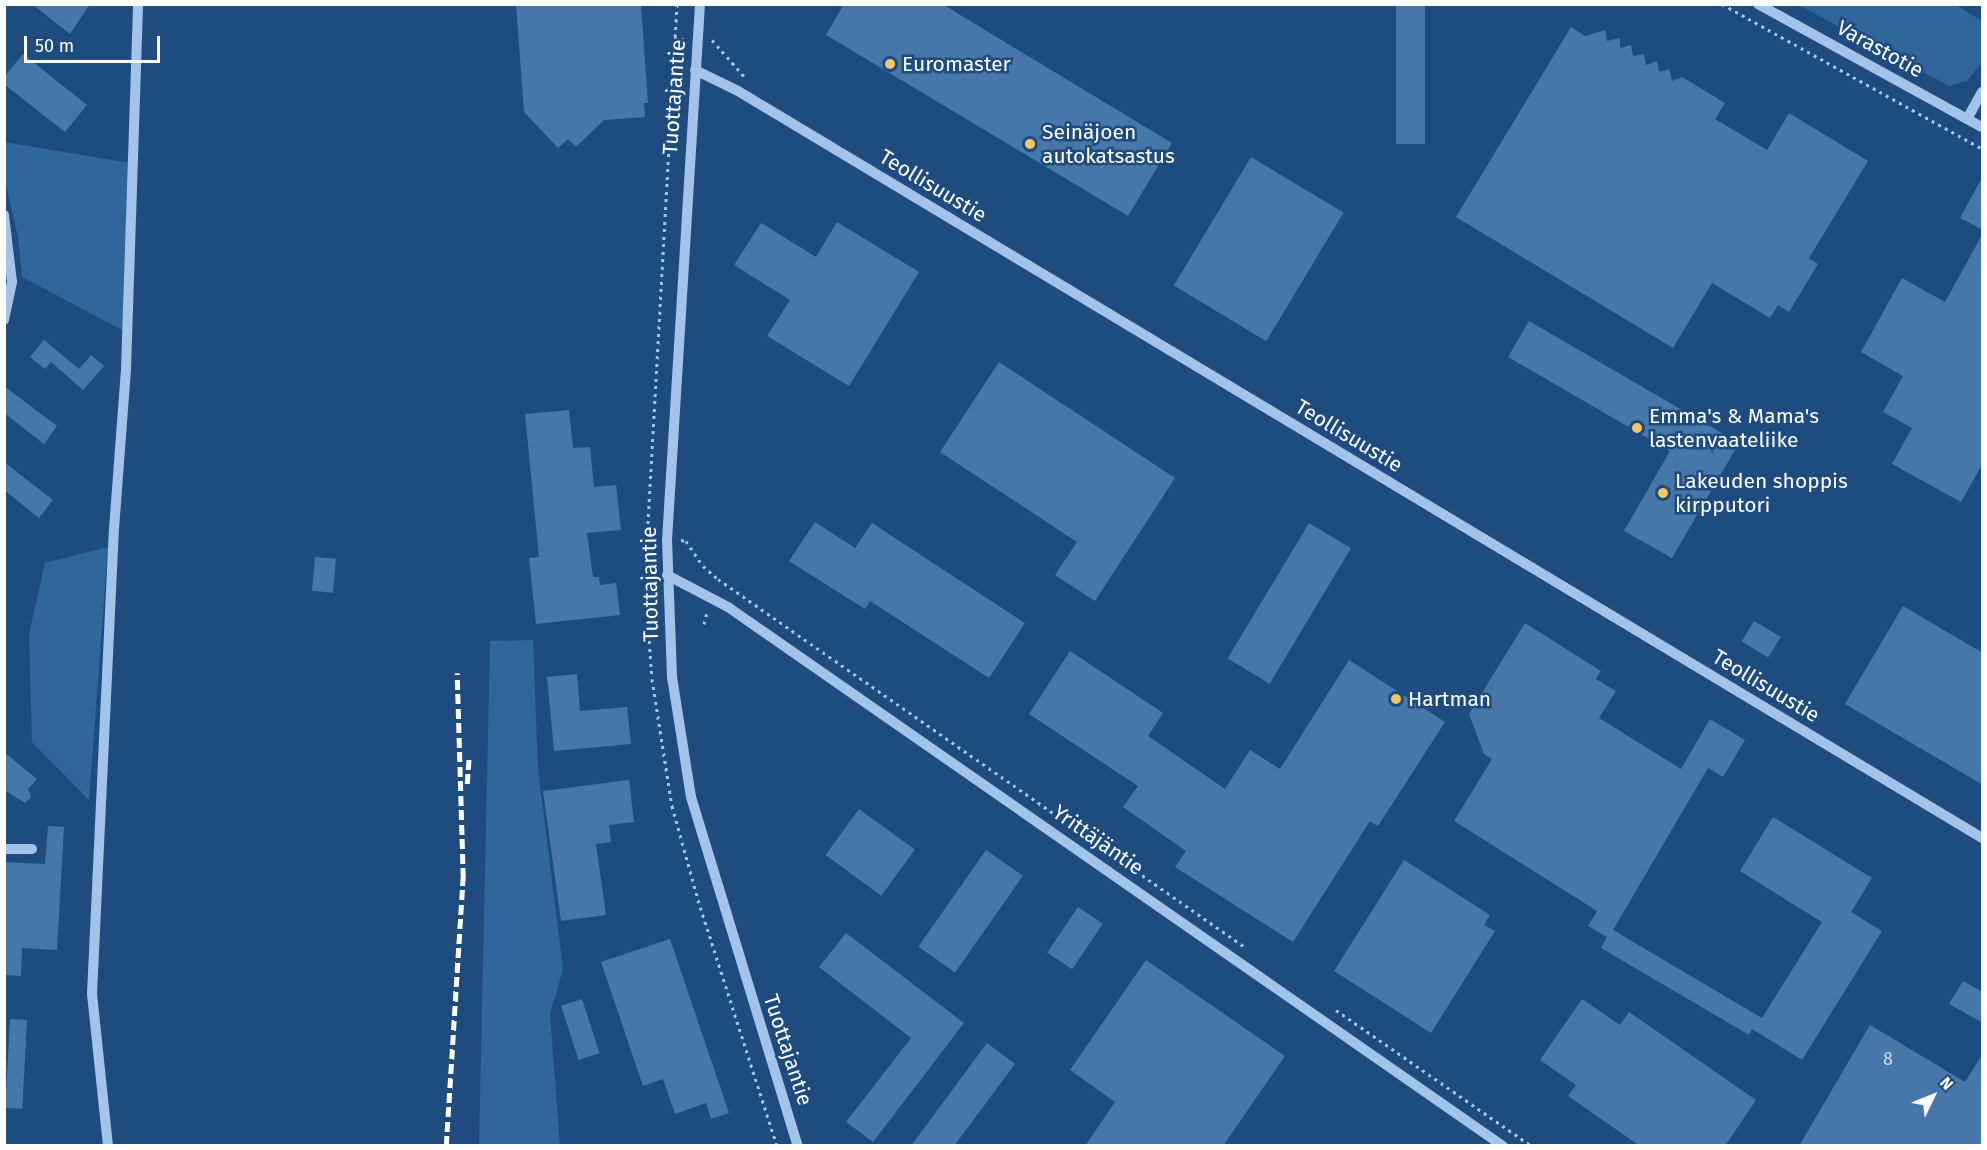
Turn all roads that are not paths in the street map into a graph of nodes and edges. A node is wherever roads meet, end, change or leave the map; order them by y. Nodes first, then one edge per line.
1 (138, 4) edge
2 (700, 4) edge
3 (1758, 4) edge
4 (695, 70) junction
5 (1983, 92) edge
6 (1967, 119) junction
7 (1983, 128) edge
8 (4, 215) edge
9 (4, 320) edge
10 (667, 574) junction
11 (1983, 838) edge
12 (4, 849) edge
13 (32, 849) dead end
14 (108, 1146) edge
15 (798, 1146) edge
16 (1503, 1146) edge

1 - 14 street
2 - 4 street, Tuottajantie
3 - 6 street, Varastotie
4 - 10 street, Tuottajantie
4 - 11 street, Teollisuustie
5 - 6 street
6 - 7 street, Varastotie
8 - 9 street
10 - 15 street, Tuottajantie
10 - 16 street, Yrittäjäntie
12 - 13 street

